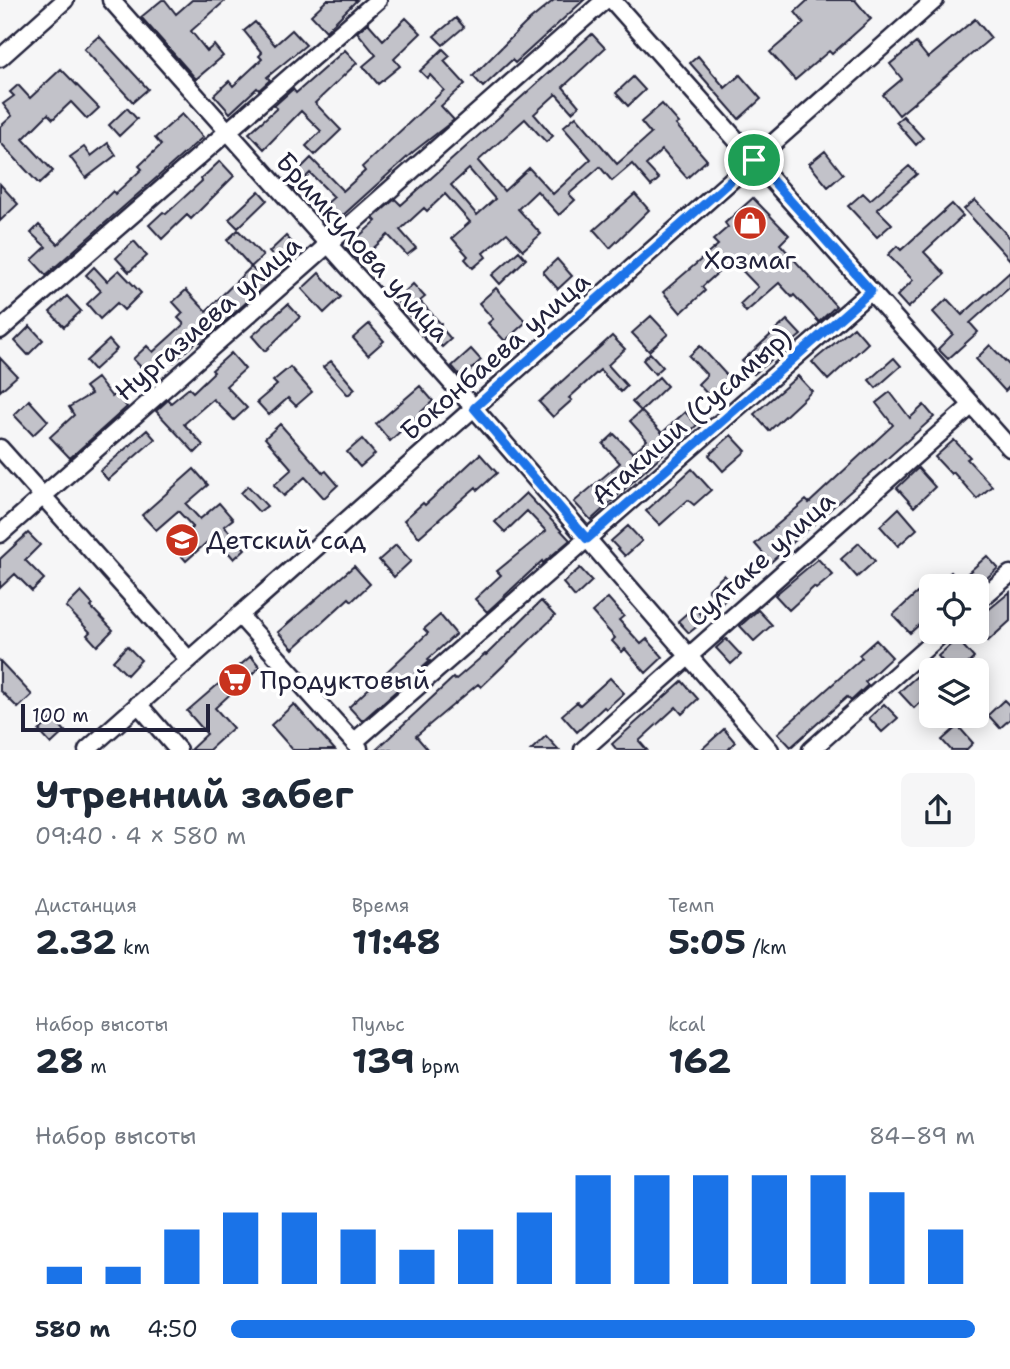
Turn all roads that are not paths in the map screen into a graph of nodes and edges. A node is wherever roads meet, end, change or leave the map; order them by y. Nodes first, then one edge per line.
1 (65, 0) edge
2 (111, 0) edge
3 (378, 0) edge
4 (605, 0) edge
5 (612, 0) edge
6 (935, 0) edge
7 (0, 58) edge
8 (228, 132) junction
9 (754, 160) junction
10 (329, 245) junction
11 (871, 291) junction
12 (0, 330) edge
13 (972, 405) junction
14 (474, 408) junction
15 (0, 448) edge
16 (1010, 448) edge
17 (43, 495) junction
18 (0, 534) edge
19 (587, 539) junction
20 (1010, 574) edge
21 (989, 592) edge
22 (239, 615) junction
23 (930, 644) edge
24 (688, 656) junction
25 (189, 660) junction
26 (138, 705) junction
27 (357, 746) edge
28 (87, 750) edge
29 (178, 750) edge
30 (583, 750) edge
31 (770, 750) edge
32 (811, 750) edge

1 - 7 street
2 - 8 street, Бримкулова улица
3 - 8 street
4 - 10 street, Нургазиева улица
5 - 9 street
6 - 9 street, Боконбаева улица
8 - 10 street, Бримкулова улица
8 - 12 street
9 - 11 street
9 - 14 street, Боконбаева улица
10 - 14 street, Бримкулова улица
10 - 17 street, Нургазиева улица
11 - 13 street
11 - 19 street, Атакиши (Сусамыр)
13 - 16 street
13 - 24 street, Султаке улица
14 - 19 street, Бримкулова улица
14 - 22 street, Боконбаева улица
15 - 17 street
17 - 18 street, Нургазиева улица
17 - 25 street
19 - 24 street, Бримкулова улица
19 - 27 street, Атакиши (Сусамыр)
20 - 21 street
22 - 25 street, Боконбаева улица
22 - 27 street
23 - 32 street
24 - 30 street, Султаке улица
24 - 31 street, Бримкулова улица
25 - 26 street, Боконбаева улица
26 - 28 street, Боконбаева улица
26 - 29 street

